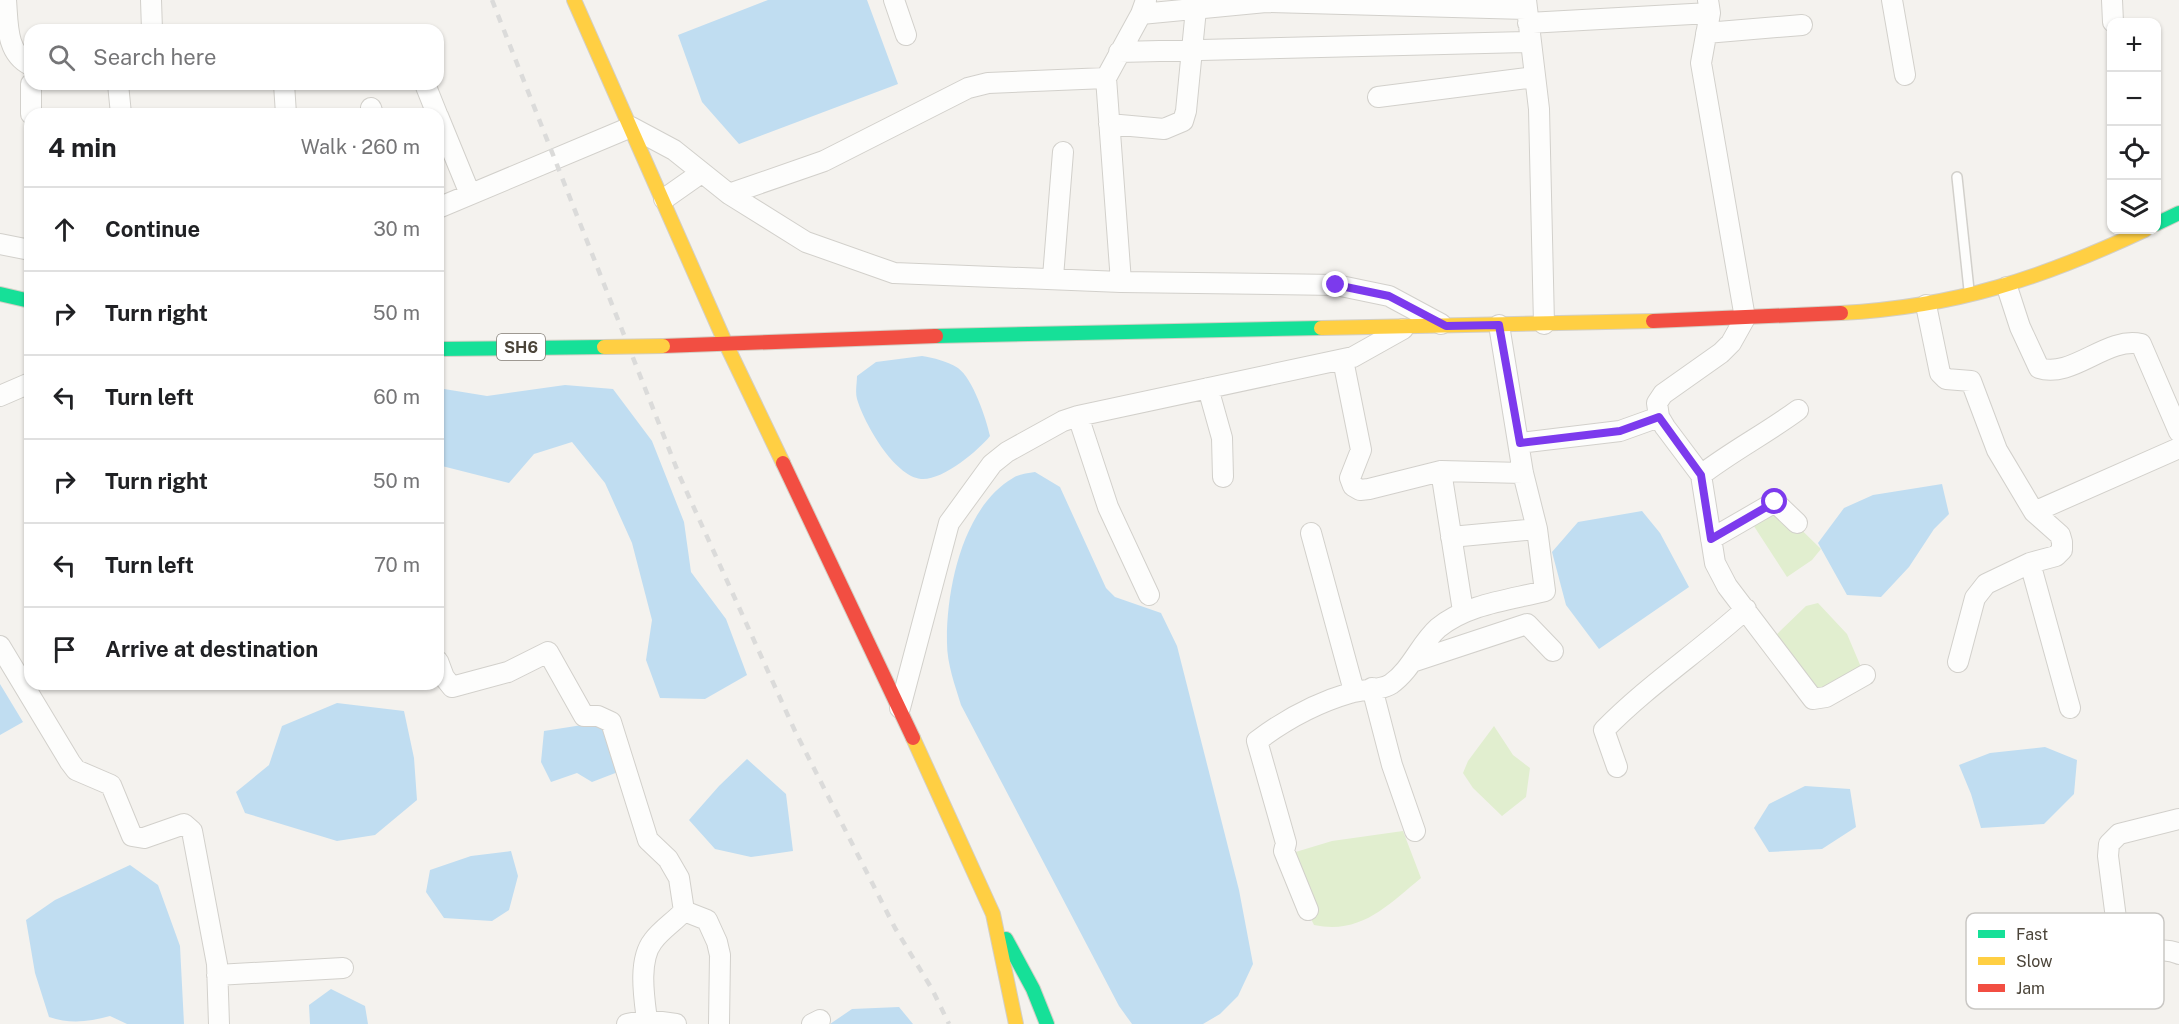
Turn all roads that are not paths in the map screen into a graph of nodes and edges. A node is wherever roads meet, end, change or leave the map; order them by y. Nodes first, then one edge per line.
1 (6, 0) edge
2 (151, 0) edge
3 (574, 0) edge
4 (894, 0) edge
5 (1892, 0) edge
6 (2112, 0) edge
7 (1143, 7) edge
8 (1709, 7) edge
9 (1196, 9) junction
10 (1612, 9) edge
11 (2113, 18) edge
12 (1527, 19) edge
13 (152, 24) edge
14 (1802, 25) dead end
15 (1706, 33) junction
16 (906, 36) dead end
17 (1192, 51) junction
18 (1119, 52) junction
19 (24, 62) edge
20 (1905, 75) dead end
21 (1535, 77) junction
22 (1106, 78) junction
23 (31, 90) edge
24 (119, 90) edge
25 (285, 90) edge
26 (428, 90) edge
27 (1378, 97) dead end
28 (31, 108) edge
29 (120, 108) edge
30 (286, 108) edge
31 (435, 108) edge
32 (1109, 124) junction
33 (631, 127) junction
34 (444, 130) edge
35 (1063, 152) dead end
36 (701, 174) junction
37 (1957, 177) dead end
38 (470, 194) junction
39 (729, 194) junction
40 (663, 199) junction
41 (444, 205) edge
42 (2179, 213) edge
43 (2161, 222) edge
44 (2136, 234) edge
45 (0, 244) edge
46 (24, 249) edge
47 (1053, 277) junction
48 (1121, 282) junction
49 (2007, 287) junction
50 (0, 294) edge
51 (1970, 296) junction
52 (24, 300) edge
53 (1926, 305) junction
54 (1745, 318) junction
55 (1544, 324) junction
56 (1499, 325) junction
57 (1446, 326) junction
58 (1406, 328) junction
59 (725, 342) junction
60 (444, 349) edge
61 (1342, 360) junction
62 (24, 386) edge
63 (1208, 388) junction
64 (0, 396) edge
65 (1798, 410) dead end
66 (1078, 416) junction
67 (1659, 417) junction
68 (2179, 432) edge
69 (1520, 443) junction
70 (2179, 448) edge
71 (1441, 471) junction
72 (1524, 473) junction
73 (1701, 475) junction
74 (1223, 477) dead end
75 (2034, 512) junction
76 (1797, 523) dead end
77 (1537, 528) junction
78 (1311, 533) dead end
79 (1451, 537) junction
80 (1711, 539) junction
81 (2030, 563) junction
82 (1149, 595) dead end
83 (1746, 609) junction
84 (1463, 611) junction
85 (0, 646) edge
86 (1553, 651) dead end
87 (1415, 661) junction
88 (1958, 662) dead end
89 (1865, 675) dead end
90 (444, 677) edge
91 (24, 686) edge
92 (27, 690) edge
93 (1363, 690) junction
94 (900, 708) junction
95 (2070, 708) dead end
96 (1617, 767) dead end
97 (2179, 819) edge
98 (1415, 831) dead end
99 (1308, 910) dead end
100 (684, 911) junction
101 (2115, 913) edge
102 (993, 914) junction
103 (2164, 950) edge
104 (2179, 954) edge
105 (343, 968) dead end
106 (217, 975) junction
107 (648, 1020) junction
108 (219, 1024) edge
109 (627, 1024) edge
110 (676, 1024) edge
111 (719, 1024) edge
112 (1016, 1024) edge
113 (1047, 1024) edge

1 - 19 street
2 - 13 street
3 - 33 main road
4 - 16 street
5 - 20 street
6 - 11 street
7 - 9 street
7 - 18 street
8 - 10 street
8 - 15 street
9 - 12 street
9 - 17 street
10 - 12 street
12 - 17 street
12 - 21 street
14 - 15 street
15 - 54 street
17 - 18 street
17 - 32 street
18 - 22 street
21 - 27 street
21 - 55 street
22 - 32 street
22 - 39 street
23 - 28 street
24 - 29 street
25 - 30 street
26 - 31 street
32 - 48 street
33 - 36 street
33 - 38 street
33 - 40 main road
34 - 38 street
35 - 47 street
36 - 39 street
36 - 40 street
37 - 51 lane
38 - 41 street
39 - 47 street
40 - 59 main road
42 - 43 main road
44 - 49 main road, SH6
45 - 46 street
47 - 48 street
48 - 57 street
49 - 51 main road, SH6
49 - 68 street
50 - 52 main road
51 - 53 main road, SH6
53 - 54 main road, SH6
53 - 75 street
54 - 55 main road, SH6
54 - 67 street
55 - 56 main road, SH6
56 - 57 main road, SH6
56 - 69 street
57 - 58 main road, SH6
58 - 59 main road, SH6
58 - 61 street
59 - 60 main road, SH6, bridge
59 - 94 main road
61 - 63 street
61 - 71 street
62 - 64 street
63 - 66 street
63 - 74 street
65 - 73 street
66 - 82 street
66 - 94 street
67 - 69 street
67 - 73 street
69 - 72 street
70 - 75 street
71 - 72 street
71 - 79 street
72 - 77 street
73 - 80 street
75 - 81 street
76 - 80 street
77 - 79 street
77 - 84 street
78 - 93 street
79 - 84 street
80 - 83 street
81 - 88 street
81 - 95 street
83 - 89 street
83 - 96 street
84 - 87 street
85 - 91 street
86 - 87 street
87 - 93 street
90 - 100 street
92 - 106 street
93 - 98 street
93 - 99 street
94 - 102 main road
97 - 101 street
100 - 107 street
100 - 111 street
102 - 112 main road
102 - 113 main road
103 - 104 street
105 - 106 street
106 - 108 street
107 - 109 street
107 - 110 street

